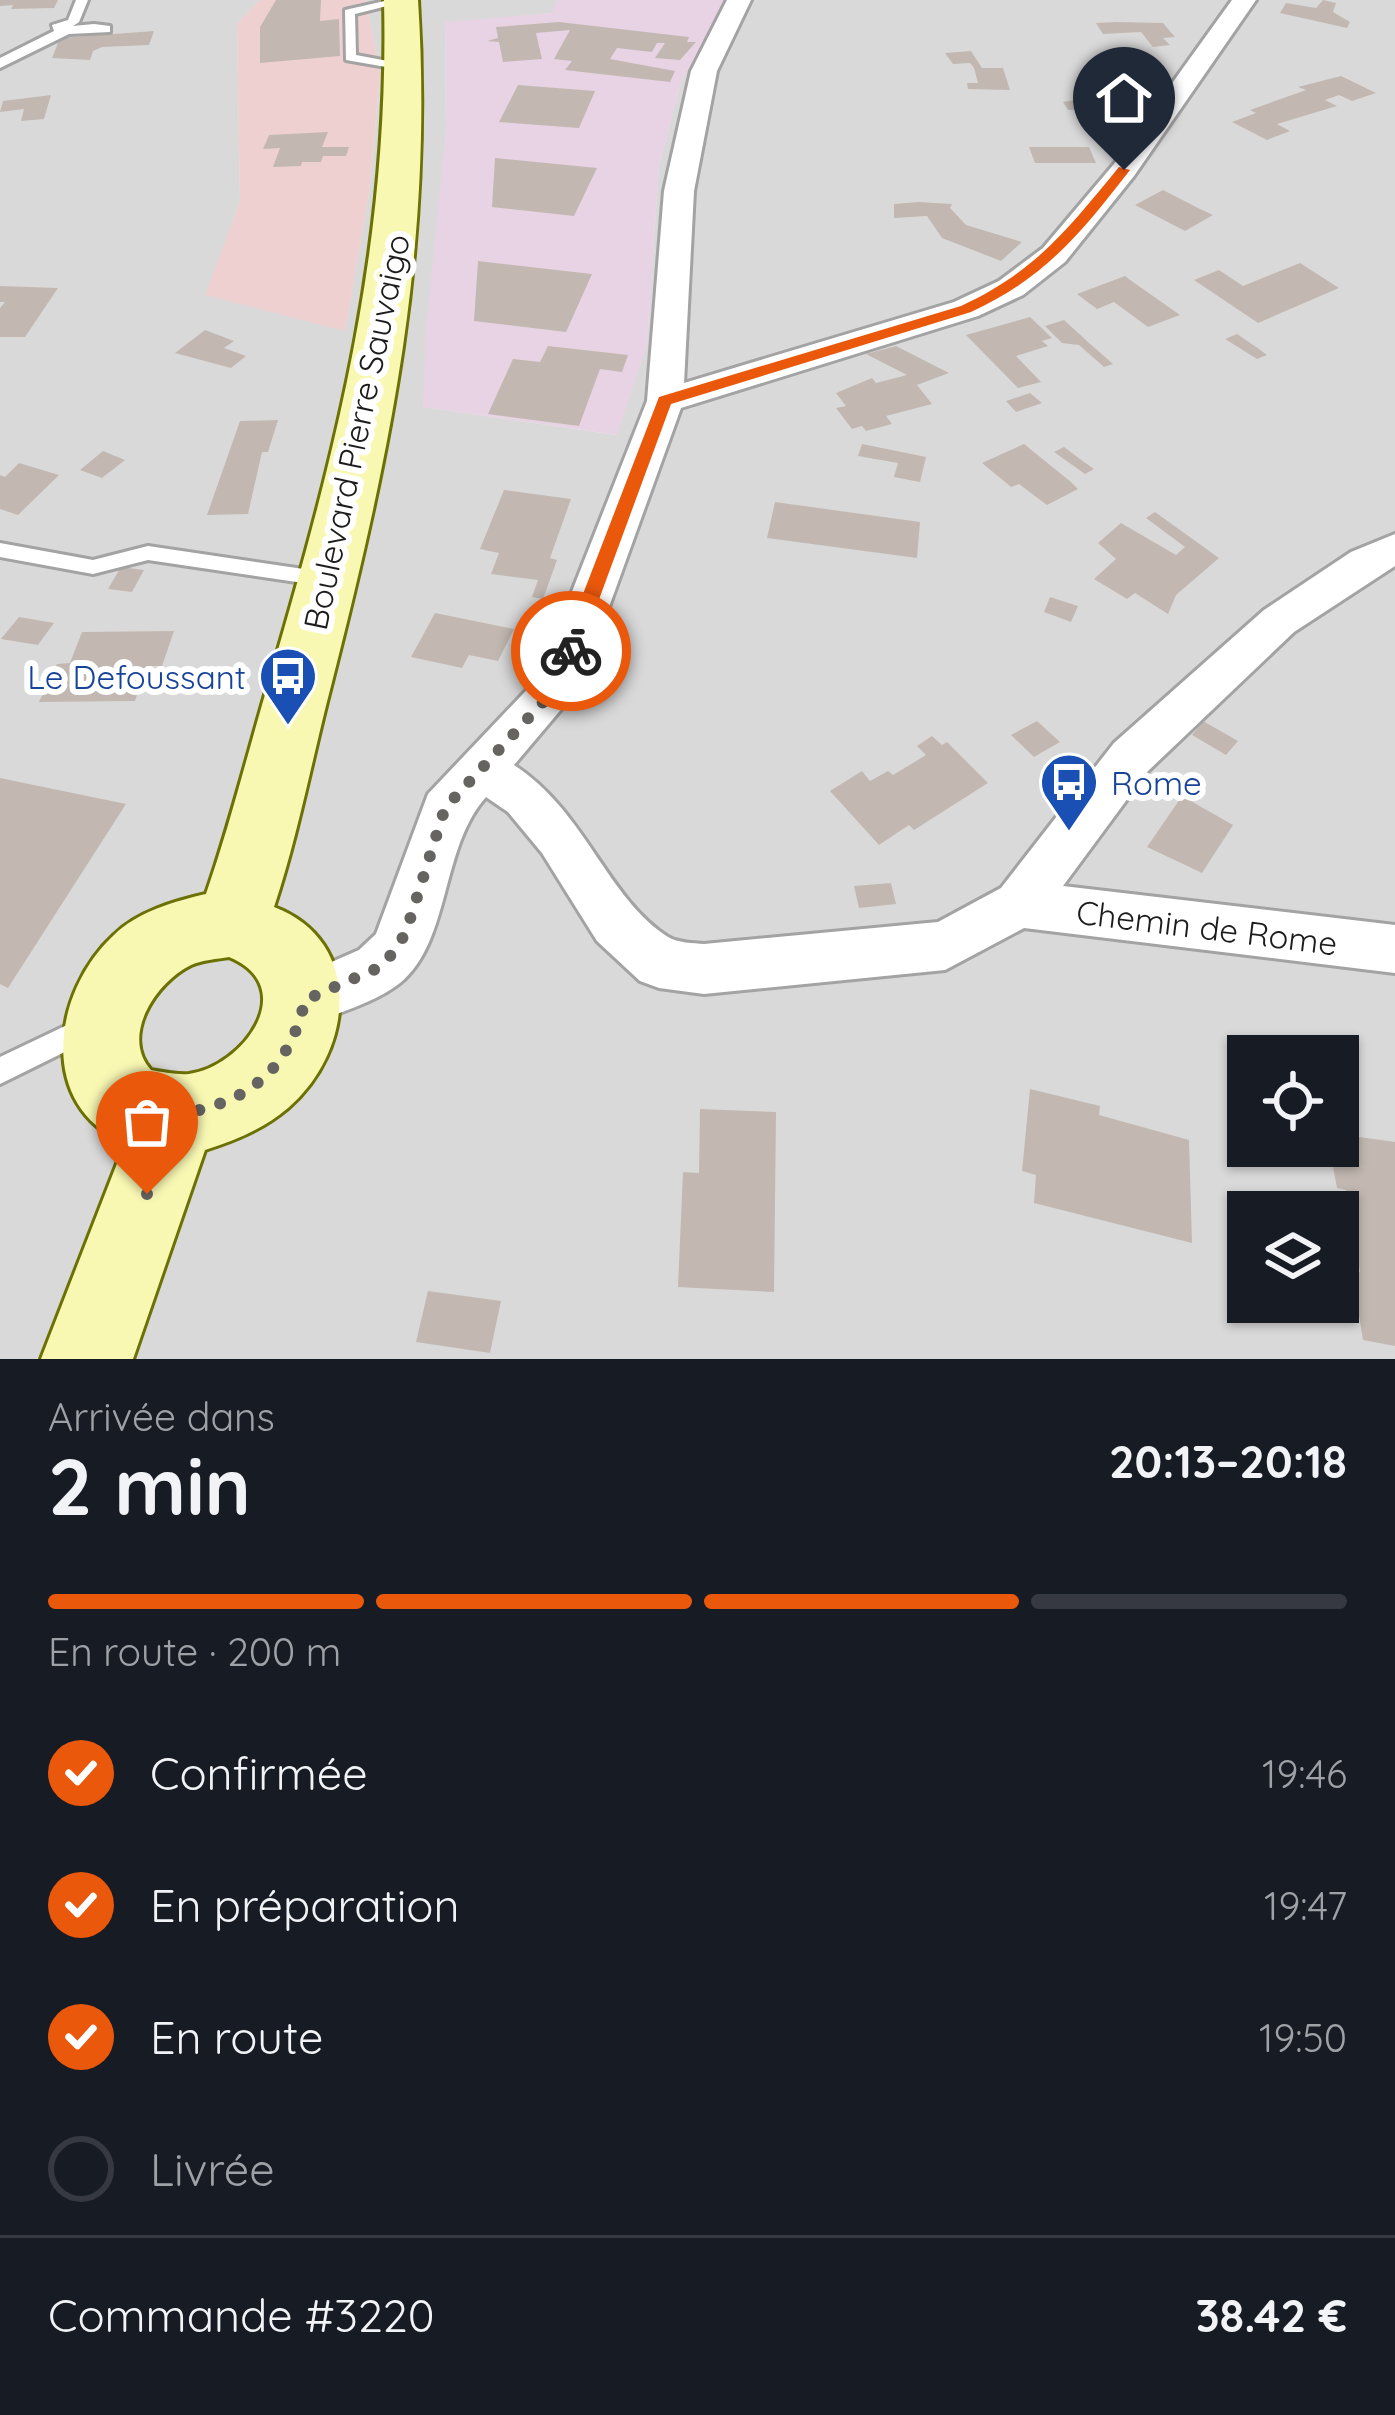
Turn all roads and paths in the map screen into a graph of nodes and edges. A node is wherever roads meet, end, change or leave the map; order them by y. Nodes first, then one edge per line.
1 (82, 0) edge
2 (401, 0) edge
3 (739, 0) edge
4 (1244, 0) edge
5 (106, 29) dead end
6 (0, 48) edge
7 (0, 64) edge
8 (664, 401) junction
9 (0, 550) edge
10 (1395, 550) edge
11 (331, 580) junction
12 (480, 769) junction
13 (1019, 904) junction
14 (231, 924) junction
15 (1395, 949) edge
16 (305, 1000) junction
17 (102, 1019) junction
18 (0, 1070) edge
19 (176, 1115) junction
20 (87, 1359) edge

1 - 6 lane
2 - 11 main road, Boulevard Pierre Sauvaigo
3 - 8 street
4 - 8 street
5 - 7 lane
8 - 12 street
9 - 11 lane
10 - 13 street
11 - 14 main road, Boulevard Pierre Sauvaigo
12 - 13 street
12 - 16 street
13 - 15 street, Chemin de Rome
14 - 16 main road
14 - 17 main road
16 - 19 main road
17 - 18 lane
17 - 19 main road
19 - 20 main road

